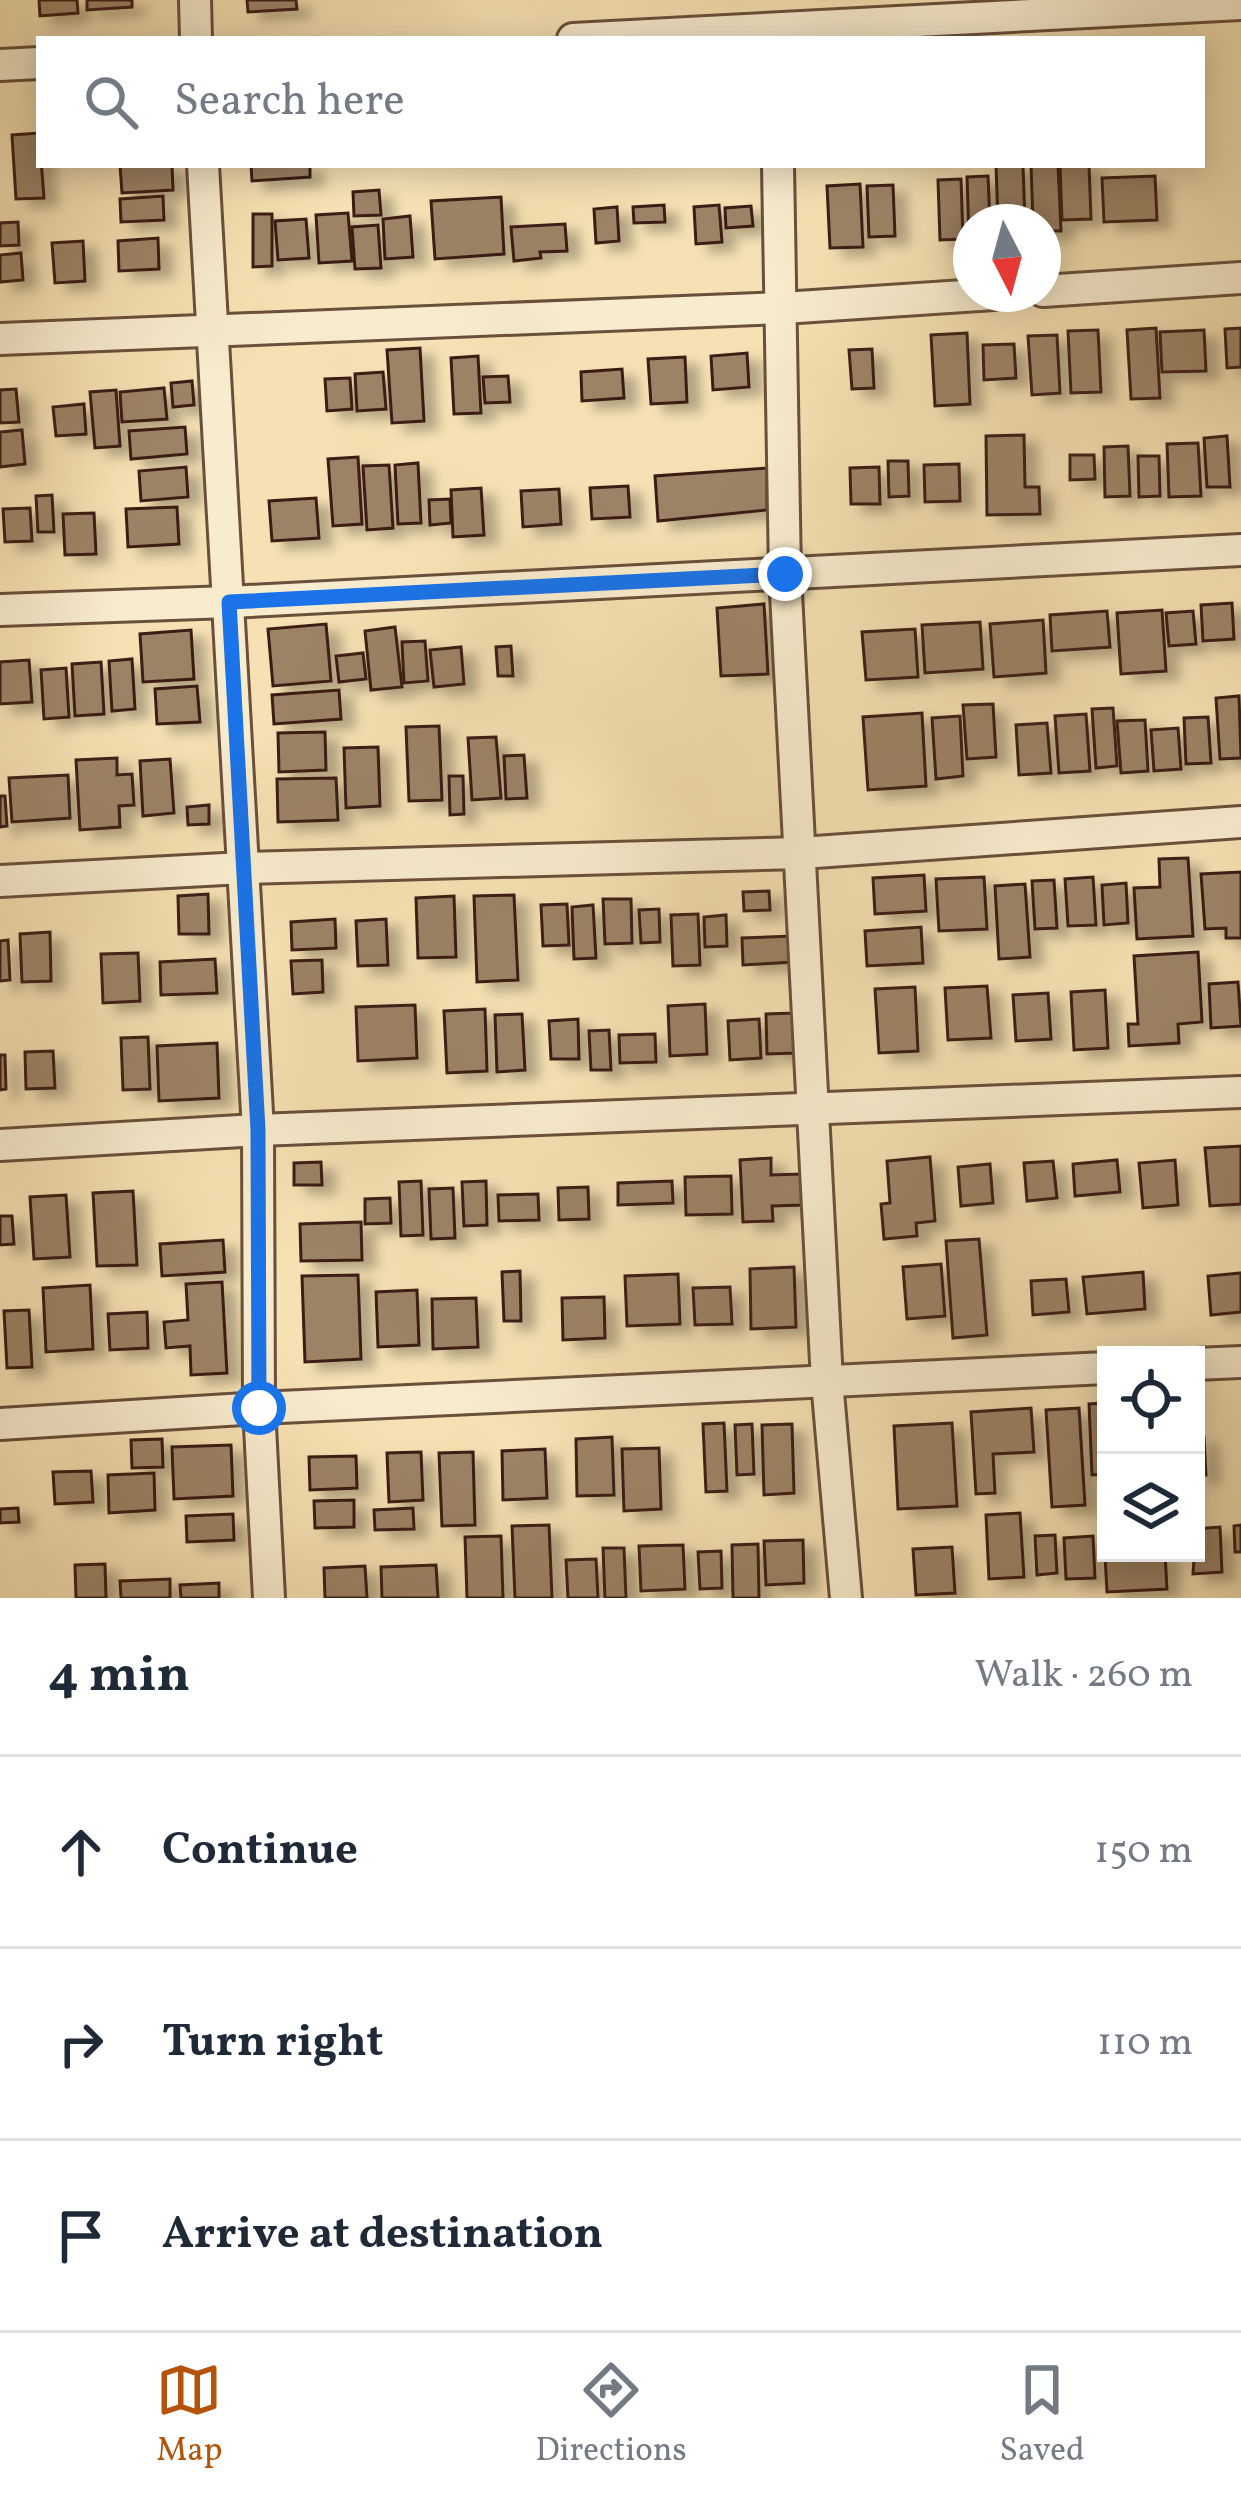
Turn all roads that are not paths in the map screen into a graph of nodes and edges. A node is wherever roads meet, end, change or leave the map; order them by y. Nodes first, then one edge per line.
1 (195, 0) edge
2 (1241, 4) edge
3 (773, 23) edge
4 (196, 36) edge
5 (610, 36) edge
6 (36, 63) edge
7 (0, 65) edge
8 (203, 168) edge
9 (778, 168) edge
10 (1241, 278) edge
11 (1061, 290) edge
12 (953, 297) edge
13 (783, 308) junction
14 (213, 331) junction
15 (0, 339) edge
16 (1241, 550) edge
17 (785, 574) junction
18 (229, 602) junction
19 (0, 610) edge
20 (1241, 822) edge
21 (801, 854) junction
22 (243, 868) junction
23 (0, 881) edge
24 (1241, 1092) edge
25 (811, 1109) junction
26 (258, 1130) junction
27 (0, 1145) edge
28 (1241, 1362) edge
29 (1205, 1364) edge
30 (1097, 1369) edge
31 (827, 1381) junction
32 (259, 1408) junction
33 (0, 1424) edge
34 (268, 1598) edge
35 (846, 1598) edge

1 - 4 street
2 - 3 street
3 - 5 street
6 - 7 street
8 - 14 street
9 - 13 street
10 - 11 street
12 - 13 street
13 - 14 street
13 - 17 street
14 - 15 street
14 - 18 street
16 - 17 street
17 - 18 street
17 - 21 street
18 - 19 street
18 - 22 street
20 - 21 street
21 - 22 street
21 - 25 street
22 - 23 street
22 - 26 street
24 - 25 street
25 - 26 street
25 - 31 street
26 - 27 street
26 - 32 street
28 - 29 street
30 - 31 street
31 - 32 street
31 - 35 street
32 - 33 street
32 - 34 street

